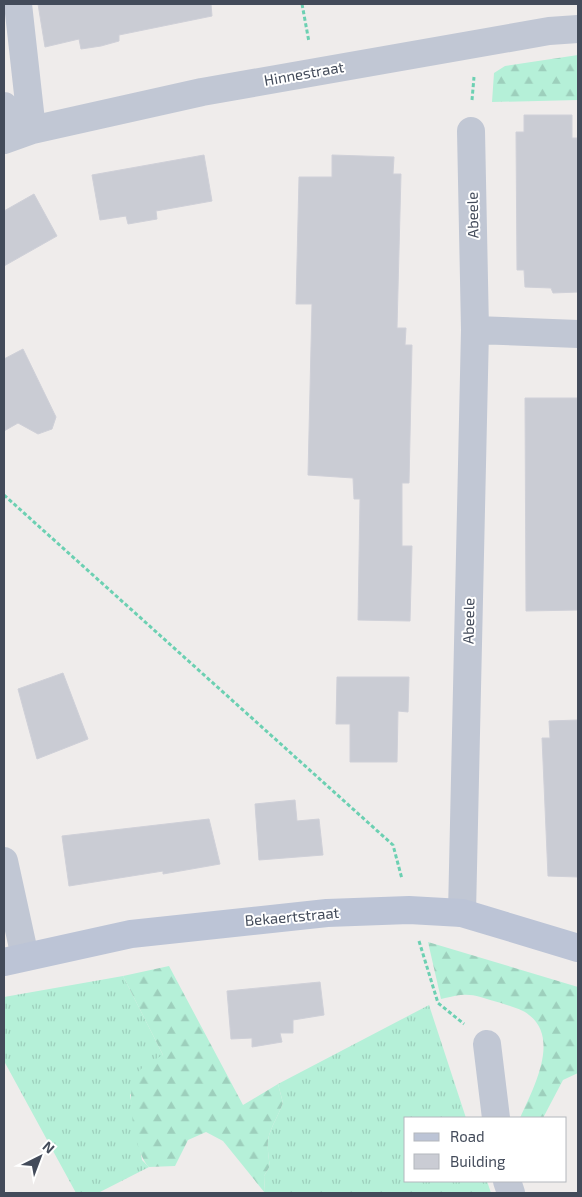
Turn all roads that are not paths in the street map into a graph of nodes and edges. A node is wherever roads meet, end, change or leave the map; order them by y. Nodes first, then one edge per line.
1 (18, 4) edge
2 (578, 29) edge
3 (4, 106) edge
4 (470, 131) road end
5 (18, 135) edge
6 (475, 330) junction
7 (578, 334) edge
8 (4, 860) edge
9 (462, 913) junction
10 (578, 948) edge
11 (14, 960) edge
12 (487, 1044) road end
13 (496, 1117) edge

1 - 5 street
2 - 5 street, Hinnestraat
3 - 5 street
4 - 6 street, Abeele
6 - 7 street
6 - 9 street, Abeele
8 - 11 street
9 - 10 street, Bekaertstraat
9 - 11 street, Bekaertstraat
12 - 13 street

